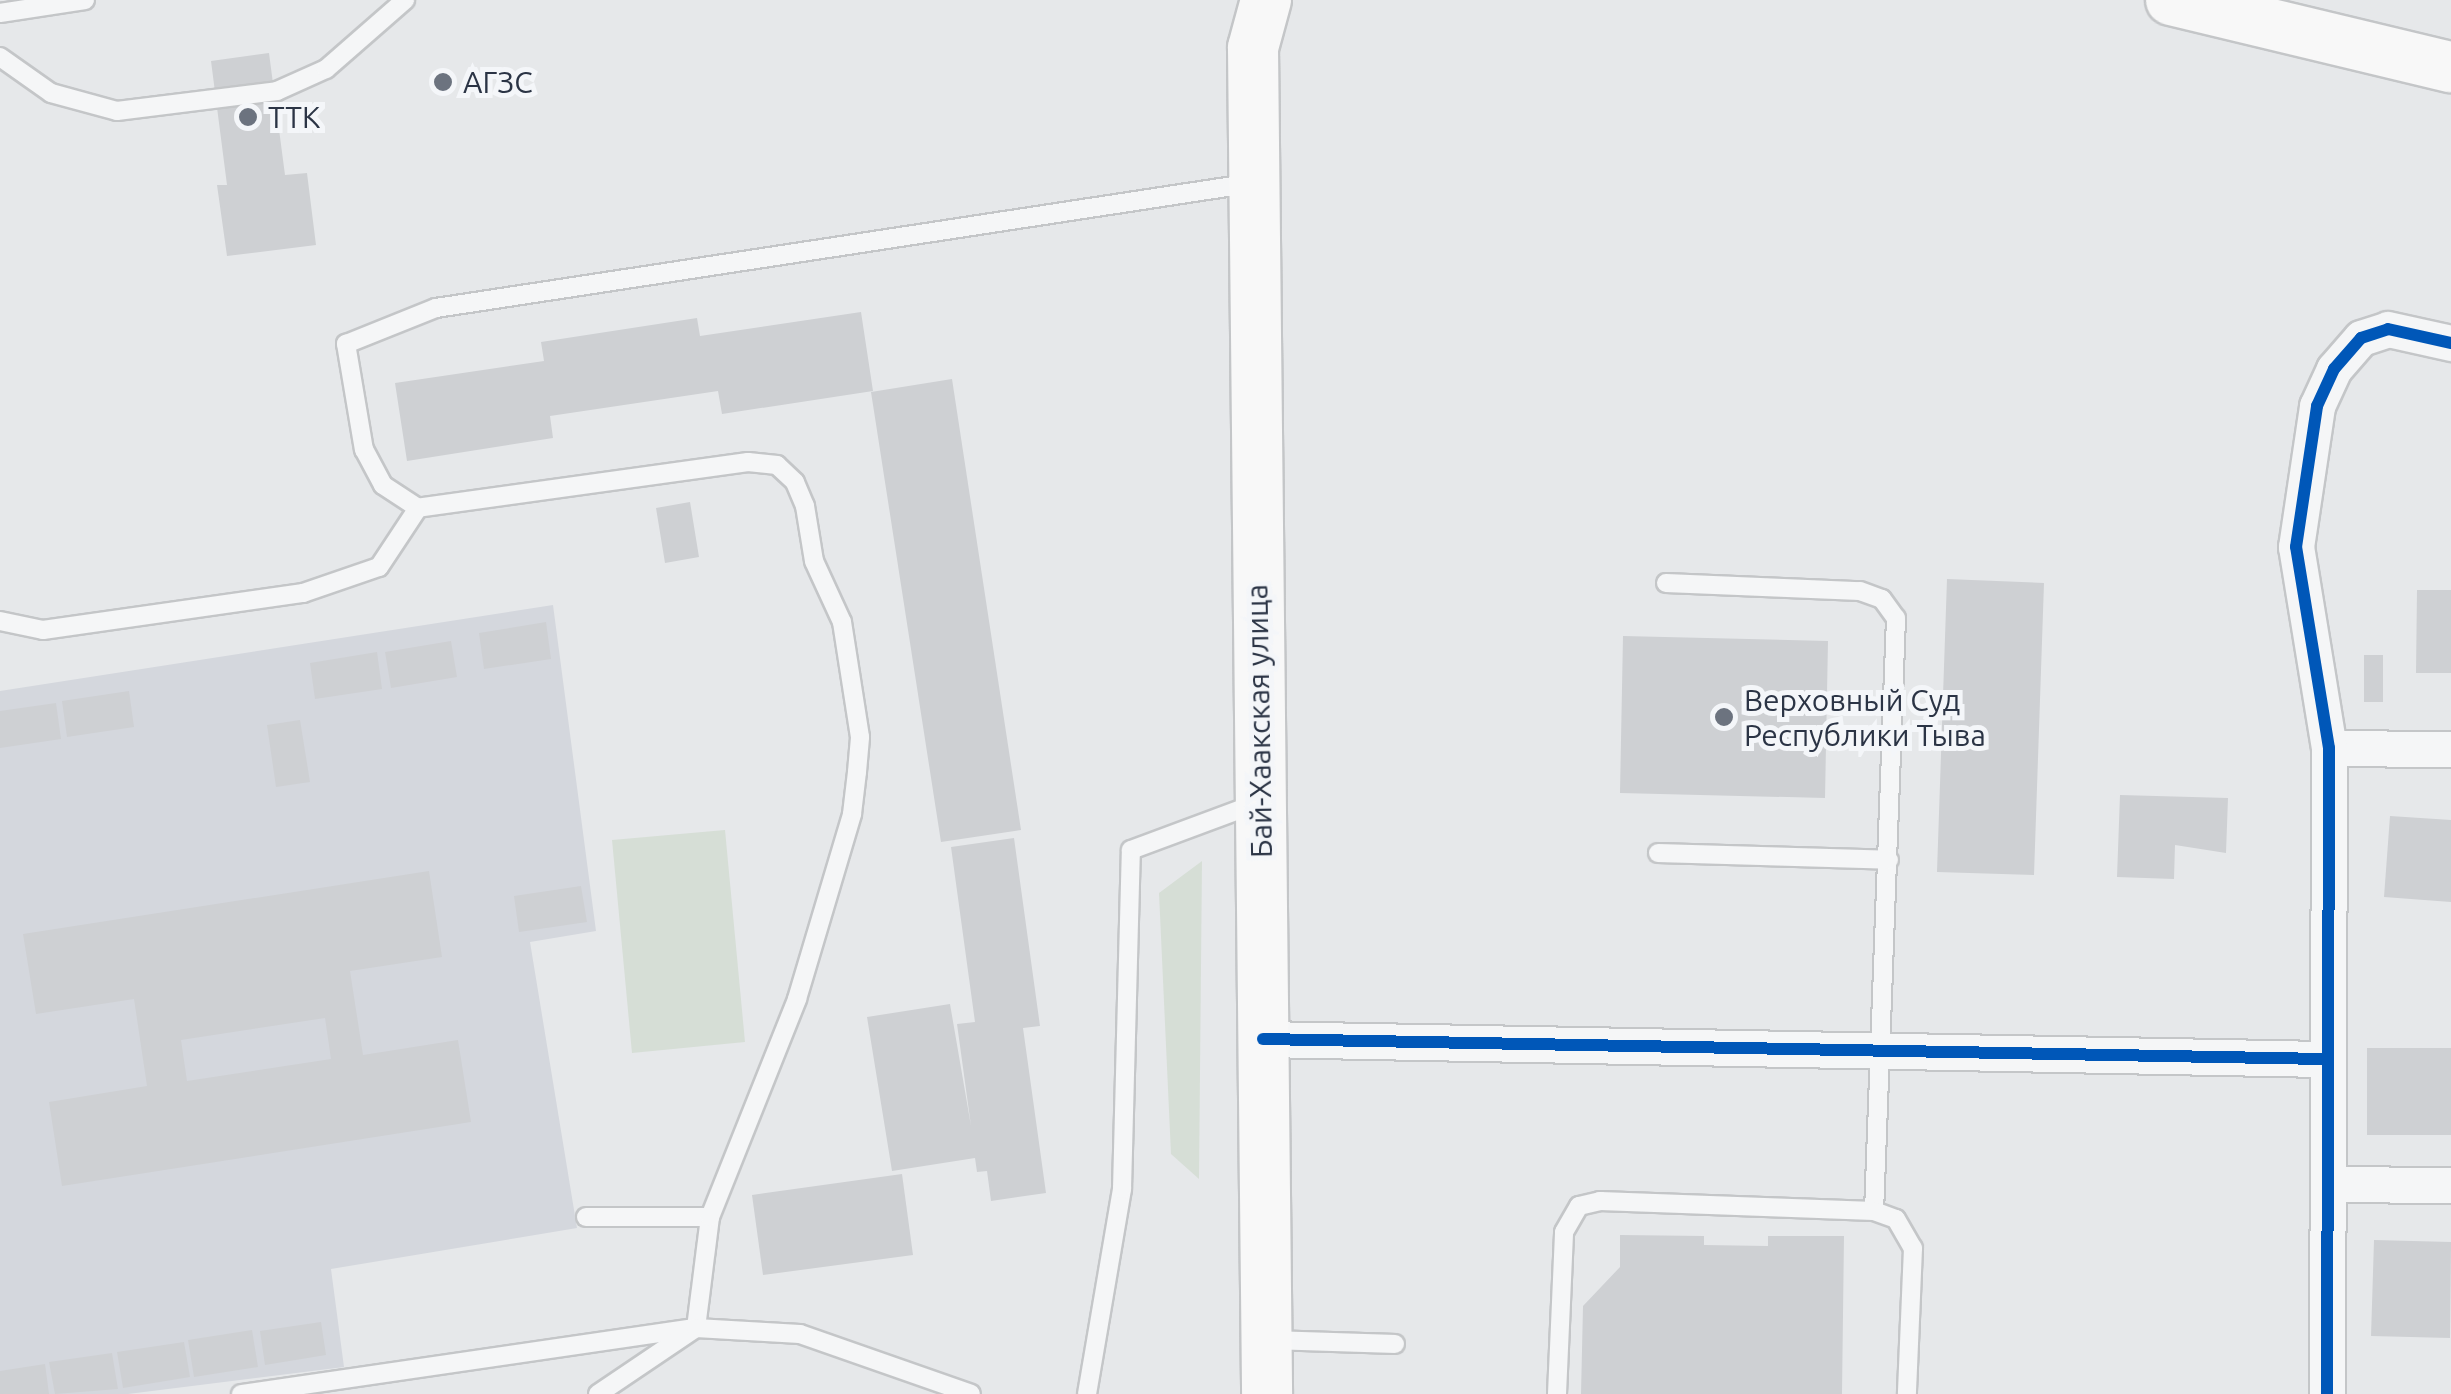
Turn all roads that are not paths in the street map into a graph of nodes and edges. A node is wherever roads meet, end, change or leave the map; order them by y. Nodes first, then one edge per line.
1 (85, 0) edge
2 (405, 0) edge
3 (1229, 0) edge
4 (1266, 0) edge
5 (2171, 0) edge
6 (0, 13) edge
7 (1252, 48) junction
8 (0, 57) edge
9 (2451, 66) edge
10 (1254, 183) junction
11 (2451, 343) edge
12 (418, 508) junction
13 (1666, 583) dead end
14 (0, 621) edge
15 (2329, 748) junction
16 (2451, 750) edge
17 (1260, 802) junction
18 (1658, 853) dead end
19 (1888, 860) junction
20 (1263, 1039) junction
21 (1880, 1052) junction
22 (2328, 1059) junction
23 (2332, 1184) junction
24 (2451, 1185) edge
25 (1874, 1211) junction
26 (586, 1217) dead end
27 (710, 1217) junction
28 (696, 1328) junction
29 (1266, 1340) junction
30 (1395, 1344) dead end
31 (241, 1394) edge
32 (598, 1394) edge
33 (970, 1394) edge
34 (1086, 1394) edge
35 (1266, 1394) edge
36 (1558, 1394) edge
37 (1908, 1394) edge
38 (2326, 1394) edge

1 - 6 lane
2 - 8 lane
3 - 7 main road, Бай-Хаакская улица
4 - 7 main road, Бай-Хаакская улица
5 - 9 main road
7 - 10 main road, Бай-Хаакская улица
10 - 12 lane
10 - 17 main road, Бай-Хаакская улица
11 - 15 street
12 - 14 lane
12 - 27 lane
13 - 19 lane
15 - 16 street
15 - 22 street
17 - 20 main road, Бай-Хаакская улица
17 - 34 lane
18 - 19 lane
19 - 21 lane
20 - 21 street
20 - 29 main road, Бай-Хаакская улица
21 - 22 street
21 - 25 lane
22 - 23 street
23 - 24 street
23 - 38 street
25 - 36 lane
25 - 37 lane
26 - 27 lane
27 - 28 lane
28 - 31 lane
28 - 32 lane
28 - 33 lane
29 - 30 lane
29 - 35 main road, Бай-Хаакская улица

